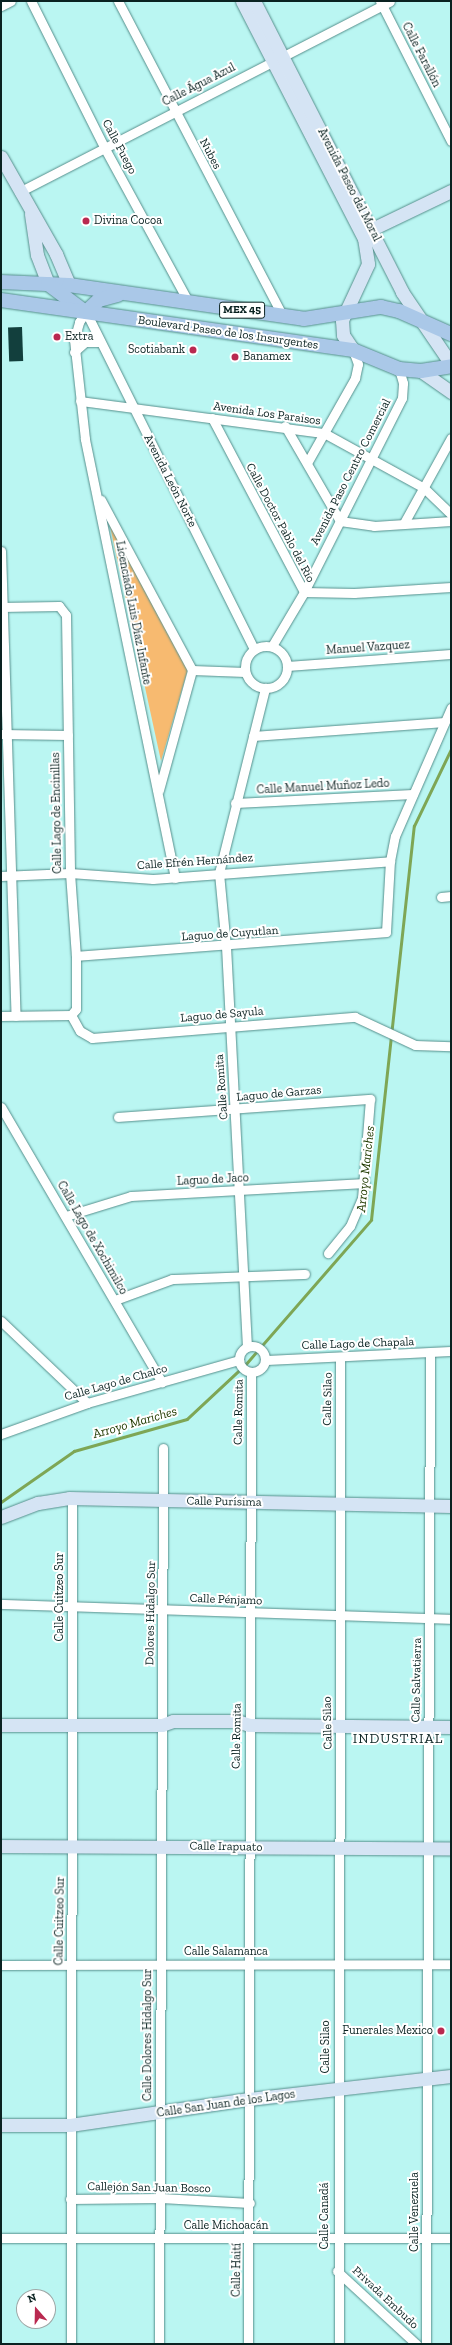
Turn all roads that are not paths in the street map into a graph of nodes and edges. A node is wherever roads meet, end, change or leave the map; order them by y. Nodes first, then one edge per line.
1 (11, 1) edge
2 (31, 1) edge
3 (118, 1) edge
4 (242, 1) edge
5 (254, 1) edge
6 (384, 2) edge
7 (1, 6) edge
8 (278, 58) junction
9 (174, 112) junction
10 (451, 141) edge
11 (104, 147) junction
12 (1, 157) edge
13 (451, 191) edge
14 (19, 192) junction
15 (31, 214) junction
16 (372, 229) junction
17 (1, 274) edge
18 (1, 282) edge
19 (41, 283) junction
20 (69, 285) junction
21 (136, 294) junction
22 (1, 301) edge
23 (189, 303) junction
24 (346, 310) junction
25 (86, 312) junction
26 (283, 317) junction
27 (420, 319) junction
28 (451, 334) edge
29 (100, 342) junction
30 (353, 350) junction
31 (74, 352) junction
32 (451, 365) edge
33 (399, 368) junction
34 (421, 371) junction
35 (451, 392) edge
36 (80, 400) junction
37 (132, 406) junction
38 (212, 418) junction
39 (286, 426) junction
40 (324, 433) junction
41 (451, 438) edge
42 (370, 457) junction
43 (307, 463) junction
44 (424, 488) junction
45 (97, 492) junction
46 (451, 514) edge
47 (340, 521) junction
48 (451, 521) edge
49 (404, 523) junction
50 (1, 551) edge
51 (451, 587) edge
52 (304, 592) junction
53 (2, 607) edge
54 (272, 646) junction
55 (254, 649) junction
56 (451, 654) edge
57 (288, 666) junction
58 (192, 670) junction
59 (245, 672) junction
60 (265, 688) junction
61 (451, 708) edge
62 (444, 722) junction
63 (4, 734) edge
64 (68, 735) junction
65 (253, 736) junction
66 (158, 791) junction
67 (413, 794) junction
68 (235, 804) junction
69 (390, 861) junction
70 (70, 873) junction
71 (219, 873) junction
72 (1, 876) edge
73 (11, 876) junction
74 (175, 878) junction
75 (441, 896) dead end
76 (451, 896) edge
77 (226, 947) junction
78 (76, 956) junction
79 (71, 1015) junction
80 (1, 1016) edge
81 (16, 1016) junction
82 (229, 1026) junction
83 (451, 1046) edge
84 (1, 1107) edge
85 (236, 1110) junction
86 (118, 1117) dead end
87 (365, 1183) junction
88 (239, 1191) junction
89 (66, 1216) junction
90 (328, 1253) dead end
91 (304, 1274) dead end
92 (242, 1276) junction
93 (115, 1300) junction
94 (1, 1321) edge
95 (247, 1347) junction
96 (451, 1351) edge
97 (430, 1353) junction
98 (265, 1357) junction
99 (340, 1358) junction
100 (239, 1362) junction
101 (249, 1372) junction
102 (162, 1382) junction
103 (87, 1403) junction
104 (1, 1434) edge
105 (163, 1448) dead end
106 (72, 1499) junction
107 (164, 1501) junction
108 (250, 1502) junction
109 (339, 1505) junction
110 (429, 1506) junction
111 (451, 1506) edge
112 (1, 1517) edge
113 (1, 1604) edge
114 (71, 1604) junction
115 (162, 1610) junction
116 (251, 1613) junction
117 (338, 1614) junction
118 (430, 1618) junction
119 (451, 1619) edge
120 (1, 1725) edge
121 (162, 1725) junction
122 (249, 1725) junction
123 (73, 1726) junction
124 (340, 1726) junction
125 (451, 1727) edge
126 (428, 1728) junction
127 (1, 1846) edge
128 (163, 1846) junction
129 (73, 1847) junction
130 (340, 1847) junction
131 (426, 1847) junction
132 (248, 1848) junction
133 (451, 1848) edge
134 (160, 1963) junction
135 (71, 1964) junction
136 (250, 1964) junction
137 (338, 1964) junction
138 (426, 1964) junction
139 (451, 1964) edge
140 (1, 1965) edge
141 (451, 2076) edge
142 (426, 2080) junction
143 (338, 2089) junction
144 (249, 2099) junction
145 (160, 2114) junction
146 (1, 2125) edge
147 (70, 2125) junction
148 (161, 2198) junction
149 (70, 2199) junction
150 (250, 2203) junction
151 (337, 2237) junction
152 (1, 2238) edge
153 (160, 2238) junction
154 (250, 2238) junction
155 (427, 2238) junction
156 (451, 2238) edge
157 (71, 2239) junction
158 (337, 2271) junction
159 (71, 2344) edge
160 (159, 2344) edge
161 (248, 2344) edge
162 (339, 2344) edge
163 (416, 2344) edge
164 (426, 2344) edge

1 - 7 street
2 - 11 street, Calle Fuego
3 - 9 street, Nubes
4 - 8 street, Avenida Paseo del Moral
5 - 8 street, Avenida Paseo del Moral
6 - 8 street, Calle Água Azul
6 - 10 street, Calle Farallón
8 - 9 street, Calle Água Azul
8 - 16 street, Avenida Paseo del Moral
8 - 24 street, Avenida Paseo del Moral
9 - 11 street, Calle Água Azul
9 - 26 street, Nubes
11 - 14 street, Calle Água Azul
11 - 23 street, Calle Fuego
12 - 14 street
13 - 16 street
14 - 15 street
15 - 19 street
15 - 20 street
16 - 27 street, Avenida Paseo del Moral
17 - 19 street, Boulevard Paseo de los Insurgentes
18 - 19 main road, Boulevard Paseo de los Insurgentes / MEX 45
19 - 20 main road, Boulevard Paseo de los Insurgentes / MEX 45
19 - 25 main road
20 - 21 main road, Boulevard Paseo de los Insurgentes / MEX 45
21 - 23 main road, Boulevard Paseo de los Insurgentes / MEX 45
21 - 25 main road
22 - 25 main road, Boulevard Paseo de los Insurgentes / MEX 45
23 - 26 main road, Boulevard Paseo de los Insurgentes / MEX 45
24 - 26 main road, Boulevard Paseo de los Insurgentes / MEX 45
24 - 27 main road, Boulevard Paseo de los Insurgentes / MEX 45
24 - 30 street, Avenida Paseo del Moral
25 - 29 street, Avenida León Norte
25 - 30 main road, Boulevard Paseo de los Insurgentes / MEX 45
25 - 31 street, Licenciado Luis Díaz Infante
27 - 28 main road, Boulevard Paseo de los Insurgentes / MEX 45
27 - 32 street, Avenida Paseo del Moral
29 - 31 street
29 - 37 street, Avenida León Norte
30 - 33 main road, Boulevard Paseo de los Insurgentes / MEX 45
30 - 40 street
31 - 36 street, Licenciado Luis Díaz Infante
32 - 34 main road, Boulevard Paseo de los Insurgentes / MEX 45
33 - 34 main road, Boulevard Paseo de los Insurgentes / MEX 45
33 - 42 street, Avenida Paso Centro Comercial
34 - 35 street
36 - 37 street, Avenida Los Paraisos
36 - 45 street, Licenciado Luis Díaz Infante
37 - 38 street, Avenida Los Paraisos
37 - 55 street, Avenida León Norte
38 - 39 street, Avenida Los Paraisos
38 - 52 street, Calle Doctor Pablo del Río
39 - 40 street, Avenida Los Paraisos
39 - 43 street
40 - 42 street, Avenida Los Paraisos
40 - 43 street
41 - 44 street
42 - 44 street, Avenida Los Paraisos
42 - 47 street, Avenida Paso Centro Comercial
43 - 47 street
44 - 46 street, Avenida Los Paraisos
44 - 49 street
45 - 58 street
45 - 66 street, Licenciado Luis Díaz Infante
47 - 49 street
47 - 52 street, Avenida Paso Centro Comercial
48 - 49 street
50 - 53 street
51 - 52 street, Calle Doctor Pablo del Río
52 - 54 street, Avenida Paso Centro Comercial
53 - 63 street
53 - 64 street, Calle Lago de Encinillas
54 - 55 street
54 - 57 street
55 - 59 street
56 - 57 street, Manuel Vazquez
57 - 60 street
58 - 59 street
58 - 66 street
59 - 60 street
60 - 65 street
61 - 62 street
62 - 65 street
62 - 67 street
63 - 64 street
63 - 73 street
64 - 70 street, Calle Lago de Encinillas
65 - 68 street
66 - 74 street, Licenciado Luis Díaz Infante
67 - 68 street, Calle Manuel Muñoz Ledo
67 - 69 street
68 - 71 street
69 - 71 street, Calle Efrén Hernández
69 - 77 street, Laguo de Cuyutlan
70 - 73 street, Calle Efrén Hernández
70 - 74 street, Calle Efrén Hernández
70 - 78 street, Calle Lago de Encinillas
71 - 74 street, Calle Efrén Hernández
71 - 77 street, Calle Romita
72 - 73 street, Calle Efrén Hernández
73 - 81 street
75 - 76 street
77 - 78 street, Laguo de Cuyutlan
77 - 82 street, Calle Romita
78 - 79 street, Calle Lago de Encinillas
79 - 81 street
79 - 82 street, Laguo de Sayula
80 - 81 street
82 - 83 street, Laguo de Sayula
82 - 85 street, Calle Romita
84 - 89 street, Calle Lago de Xochimilco
85 - 86 street, Laguo de Garzas
85 - 87 street, Laguo de Garzas
85 - 88 street, Calle Romita
87 - 88 street, Laguo de Jaco
87 - 90 street
88 - 89 street, Laguo de Jaco
88 - 92 street, Calle Romita
89 - 93 street, Calle Lago de Xochimilco
91 - 92 street
92 - 93 street
92 - 95 street, Calle Romita
93 - 102 street, Calle Lago de Xochimilco
94 - 103 street
95 - 98 street
95 - 100 street
96 - 97 street, Calle Lago de Chapala
97 - 99 street, Calle Lago de Chapala
97 - 110 street, Calle Salvatierra
98 - 99 street, Calle Lago de Chapala
98 - 101 street
99 - 109 street, Calle Silao
100 - 101 street
100 - 102 street, Calle Lago de Chalco
101 - 108 street, Calle Romita
102 - 103 street, Calle Lago de Chalco
103 - 104 street, Calle Lago de Chalco
105 - 107 street, Dolores Hidalgo Sur
106 - 107 street, Calle Purísima
106 - 112 street, Calle Purísima
106 - 114 street, Calle Cuitzeo Sur
107 - 108 street, Calle Purísima
107 - 115 street, Dolores Hidalgo Sur
108 - 109 street, Calle Purísima
108 - 116 street, Calle Romita
109 - 110 street, Calle Purísima
109 - 117 street, Calle Silao
110 - 111 street, Calle Purísima
110 - 118 street, Calle Salvatierra
113 - 114 street, Calle Pénjamo
114 - 115 street, Calle Pénjamo
114 - 123 street, Calle Cuitzeo Sur
115 - 116 street, Calle Pénjamo
115 - 121 street, Dolores Hidalgo Sur
116 - 117 street, Calle Pénjamo
116 - 122 street, Calle Romita
117 - 118 street, Calle Pénjamo
117 - 124 street, Calle Silao
118 - 119 street, Calle Pénjamo
118 - 126 street, Calle Salvatierra
120 - 123 street
121 - 122 street
121 - 123 street
121 - 128 street, Calle Dolores Hidalgo Sur
122 - 124 street
122 - 132 street, Calle Romita
123 - 129 street, Calle Cuitzeo Sur
124 - 126 street
124 - 130 street, Calle Silao
125 - 126 street
126 - 131 street, Calle Salvatierra
127 - 129 street, Calle Irapuato
128 - 129 street, Calle Irapuato
128 - 132 street, Calle Irapuato
128 - 134 street, Calle Dolores Hidalgo Sur
129 - 135 street, Calle Cuitzeo Sur
130 - 131 street, Calle Irapuato
130 - 132 street, Calle Irapuato
130 - 137 street, Calle Silao
131 - 133 street, Calle Irapuato
131 - 138 street, Calle Salvatierra
132 - 136 street, Calle Romita
134 - 135 street, Calle Salamanca
134 - 136 street, Calle Salamanca
134 - 145 street, Calle Dolores Hidalgo Sur
135 - 140 street, Calle Salamanca
135 - 147 street, Calle Cuitzeo Sur
136 - 137 street, Calle Salamanca
136 - 144 street, Calle Romita
137 - 138 street, Calle Salamanca
137 - 143 street, Calle Silao
138 - 139 street, Calle Salamanca
138 - 142 street, Calle Salvatierra
141 - 142 street, Calle San Juan de los Lagos
142 - 143 street, Calle San Juan de los Lagos
142 - 155 street, Calle Venezuela
143 - 144 street, Calle San Juan de los Lagos
143 - 151 street, Calle Canadá
144 - 145 street, Calle San Juan de los Lagos
144 - 150 street, Calle Haití
145 - 147 street, Calle San Juan de los Lagos
145 - 148 street, Calle Dolores Hidalgo Sur
146 - 147 street, Calle San Juan de los Lagos
147 - 149 street, Calle Cuitzeo Sur
148 - 149 street, Callejón San Juan Bosco
148 - 150 street, Callejón San Juan Bosco
148 - 153 street, Calle Dolores Hidalgo Sur
149 - 157 street, Calle Cuitzeo Sur
150 - 154 street, Calle Haití
151 - 154 street, Calle Michoacán
151 - 155 street, Calle Michoacán
151 - 158 street, Calle Canadá
152 - 157 street, Calle Michoacán
153 - 154 street, Calle Michoacán
153 - 157 street, Calle Michoacán
153 - 160 street, Calle Dolores Hidalgo Sur
154 - 161 street, Calle Haití
155 - 156 street, Calle Michoacán
155 - 164 street, Calle Venezuela
157 - 159 street, Calle Cuitzeo Sur
158 - 162 street, Calle Canadá
158 - 163 street, Privada Embudo

